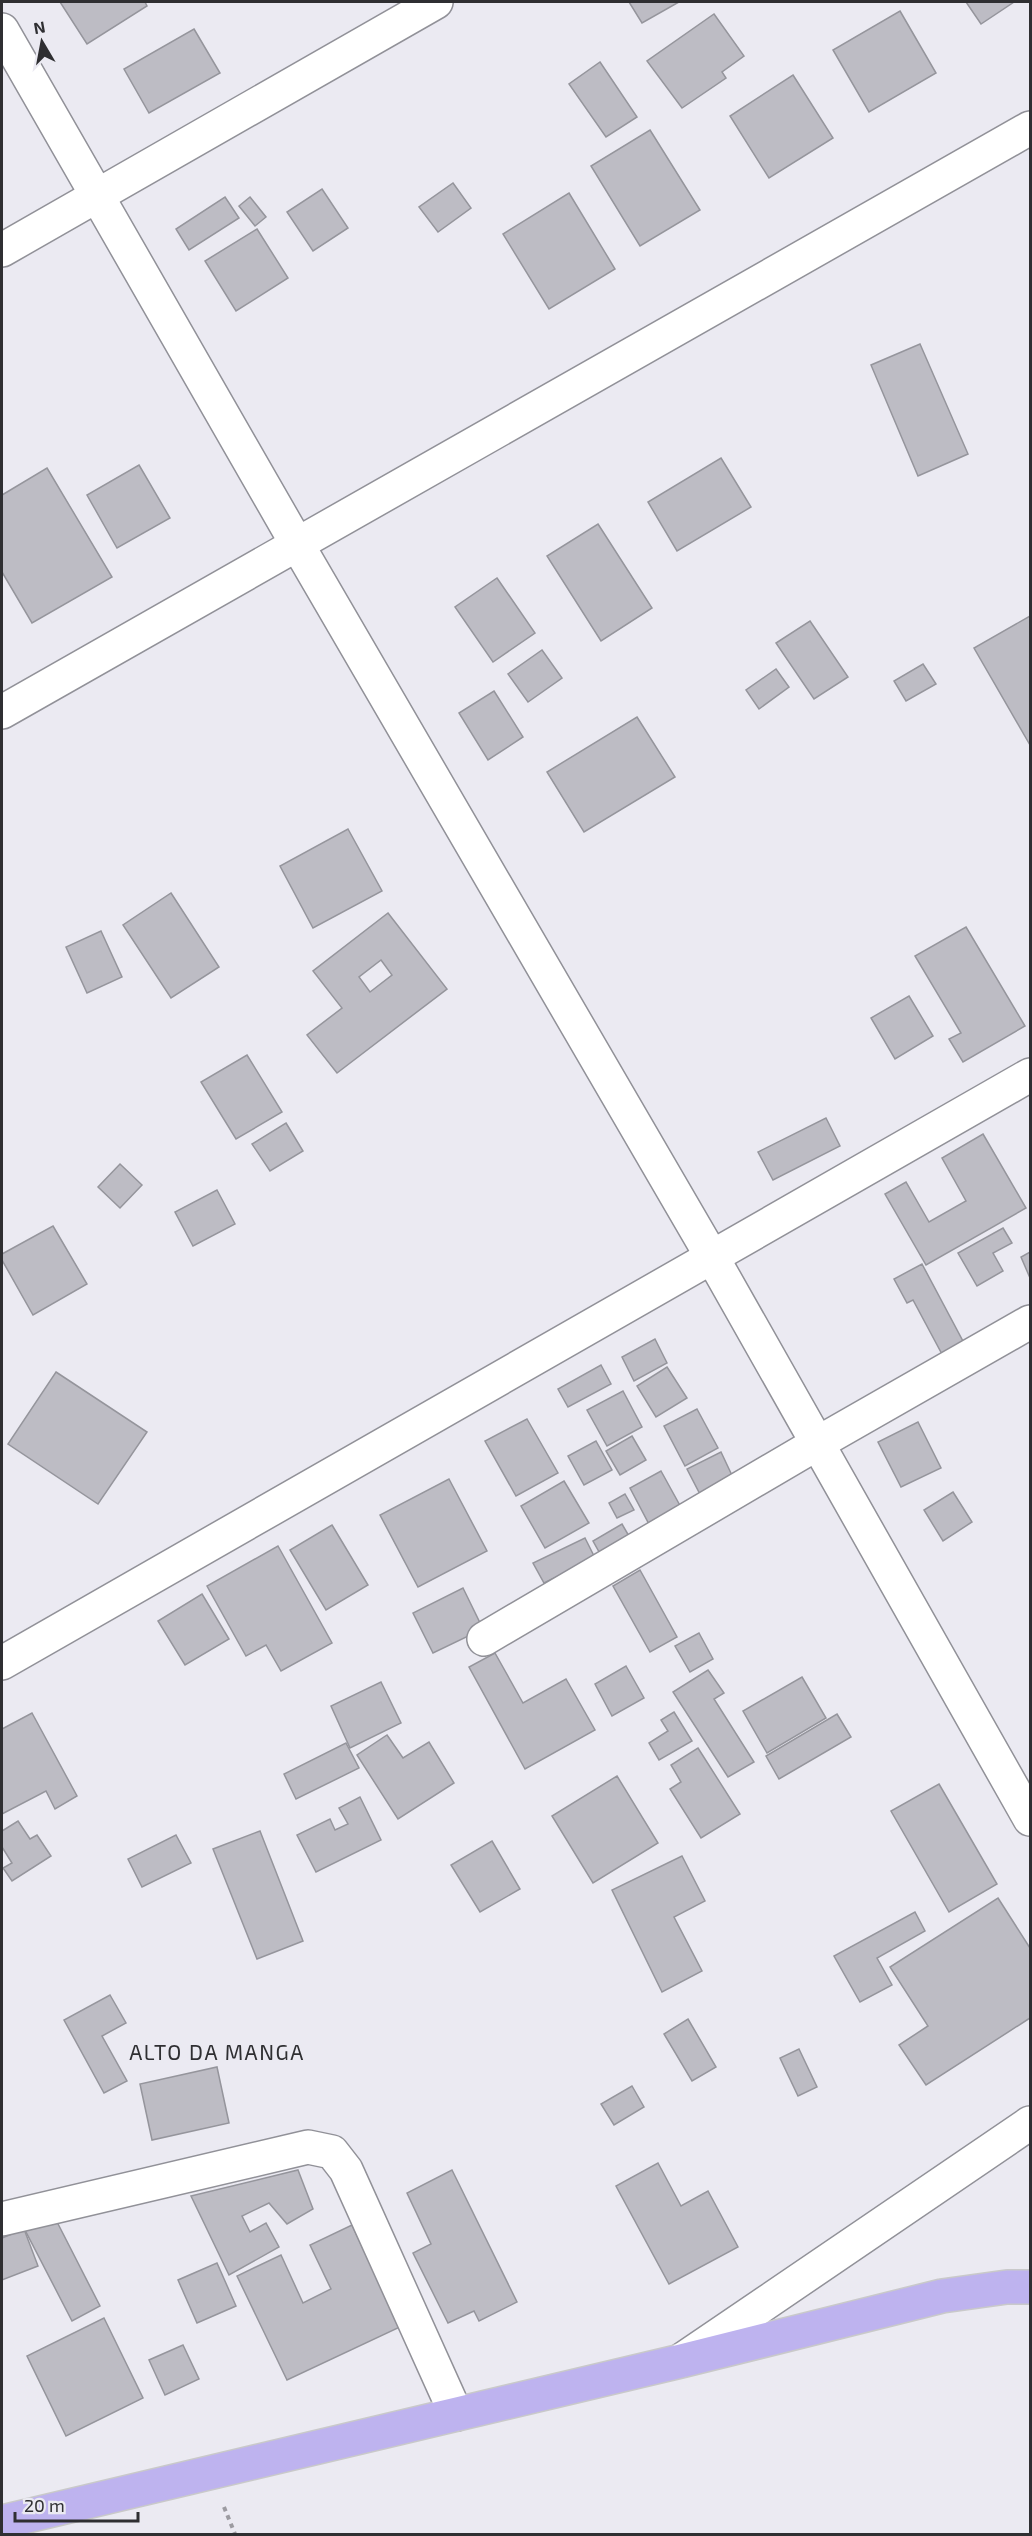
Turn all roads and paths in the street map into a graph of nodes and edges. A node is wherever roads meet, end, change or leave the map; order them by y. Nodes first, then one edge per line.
1 (436, 2) edge
2 (2, 30) edge
3 (1030, 128) edge
4 (96, 195) junction
5 (2, 250) edge
6 (297, 544) junction
7 (2, 712) edge
8 (1030, 1076) edge
9 (712, 1257) junction
10 (1030, 1322) edge
11 (818, 1443) junction
12 (484, 1639) dead end
13 (2, 1663) edge
14 (1030, 1820) edge
15 (1030, 2123) edge
16 (2, 2219) edge
17 (1030, 2287) edge
18 (681, 2361) junction
19 (456, 2414) junction
20 (2, 2522) edge

1 - 4 street
2 - 4 street
3 - 6 street
4 - 5 street
4 - 6 street
6 - 7 street
6 - 9 street
8 - 9 street
9 - 11 street
9 - 13 street
10 - 11 street
11 - 12 street
11 - 14 street
15 - 18 street
16 - 19 street
17 - 18 main road
18 - 19 main road
19 - 20 main road

